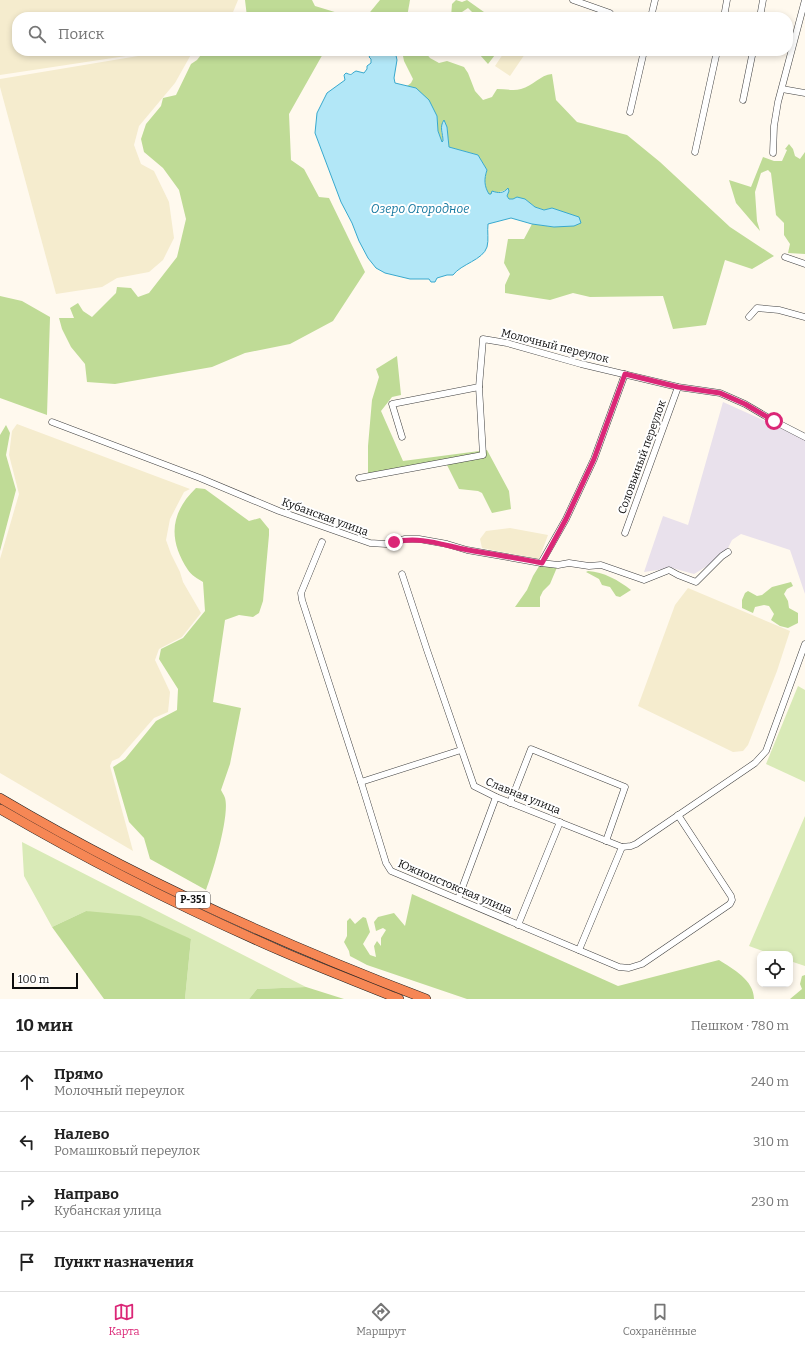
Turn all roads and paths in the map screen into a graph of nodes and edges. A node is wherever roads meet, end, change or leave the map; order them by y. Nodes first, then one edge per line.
1 (573, 0) edge
2 (655, 0) edge
3 (727, 0) edge
4 (763, 0) edge
5 (805, 0) edge
6 (607, 12) edge
7 (653, 12) edge
8 (725, 12) edge
9 (761, 12) edge
10 (793, 45) edge
11 (643, 56) edge
12 (716, 56) edge
13 (752, 56) edge
14 (790, 56) edge
15 (782, 89) junction
16 (805, 93) edge
17 (743, 100) dead end
18 (630, 112) dead end
19 (694, 152) dead end
20 (773, 153) dead end
21 (785, 257) dead end
22 (805, 264) edge
23 (749, 317) dead end
24 (805, 318) edge
25 (625, 374) junction
26 (479, 387) junction
27 (678, 387) junction
28 (52, 422) dead end
29 (402, 437) dead end
30 (805, 437) edge
31 (359, 478) dead end
32 (625, 533) dead end
33 (322, 542) dead end
34 (728, 552) dead end
35 (542, 563) junction
36 (402, 574) dead end
37 (805, 644) edge
38 (461, 750) junction
39 (361, 782) junction
40 (496, 797) junction
41 (0, 798) edge
42 (510, 803) junction
43 (0, 809) edge
44 (678, 815) junction
45 (560, 822) junction
46 (606, 841) junction
47 (622, 847) junction
48 (458, 899) junction
49 (518, 925) junction
50 (579, 950) junction
51 (399, 999) edge
52 (426, 999) edge

1 - 6 street
2 - 7 street
3 - 8 street
4 - 9 street
5 - 10 street
11 - 18 street
12 - 19 street
13 - 17 street
14 - 15 street
15 - 16 street
15 - 20 street
21 - 22 street
23 - 24 street
25 - 26 street, Молочный переулок
25 - 27 street, Молочный переулок
25 - 35 street
26 - 29 street
26 - 31 street
27 - 30 street, Молочный переулок
27 - 32 street, Соловьиный переулок
28 - 35 street, Кубанская улица
33 - 39 street, Южноистокская улица
34 - 35 street, Кубанская улица
36 - 38 street, Славная улица
37 - 44 street
38 - 39 street
38 - 40 street, Славная улица
39 - 48 street, Южноистокская улица
40 - 42 street, Славная улица
40 - 48 street
41 - 52 highway, Р-351
42 - 45 street, Славная улица
42 - 46 street
43 - 51 highway, Р-351
44 - 47 street
44 - 50 street, Южноистокская улица
45 - 46 street, Славная улица
45 - 49 street
46 - 47 street, Славная улица
47 - 50 street
48 - 49 street, Южноистокская улица
49 - 50 street, Южноистокская улица

